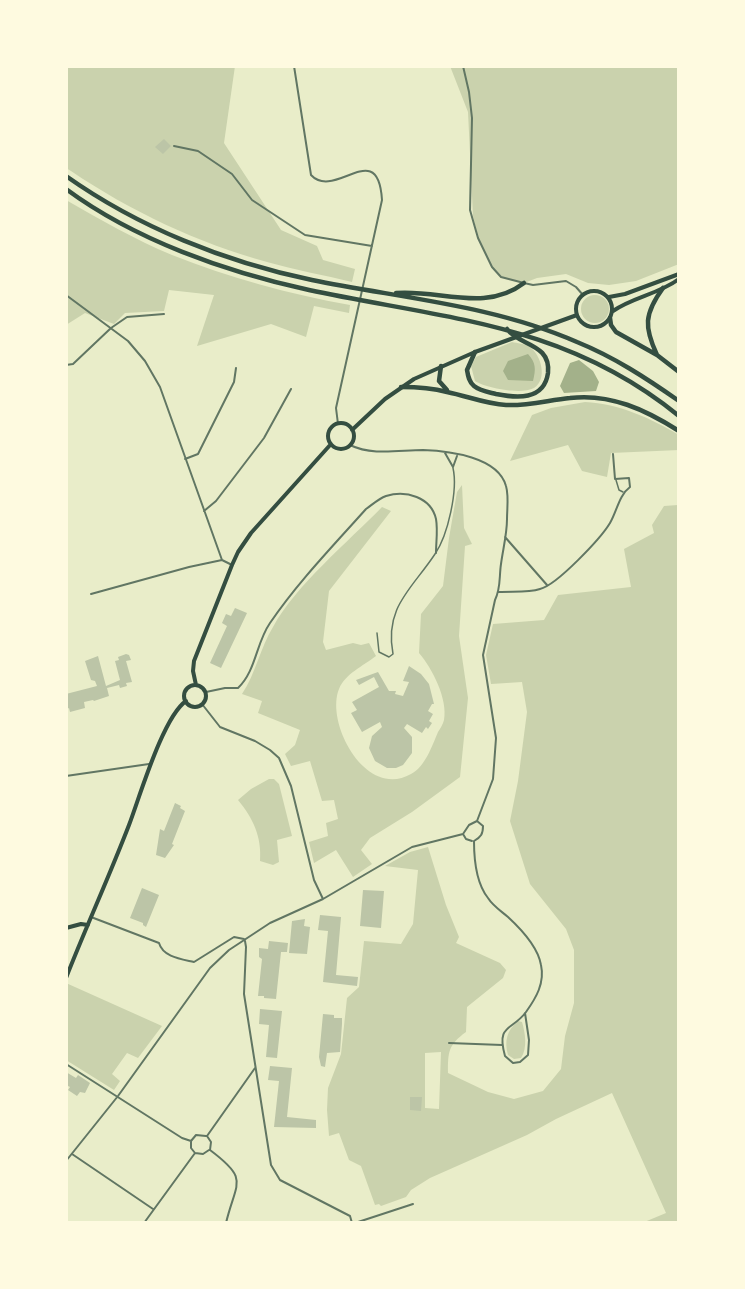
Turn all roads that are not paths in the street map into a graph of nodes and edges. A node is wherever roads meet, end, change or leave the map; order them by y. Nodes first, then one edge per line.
1 (294, 66) edge
2 (463, 66) edge
3 (174, 146) dead end
4 (66, 176) edge
5 (66, 189) edge
6 (372, 246) junction
7 (679, 274) edge
8 (679, 279) edge
9 (524, 283) junction
10 (663, 288) junction
11 (390, 294) junction
12 (66, 295) edge
13 (583, 295) junction
14 (608, 297) junction
15 (164, 314) dead end
16 (577, 315) junction
17 (611, 315) junction
18 (111, 328) junction
19 (507, 329) junction
20 (475, 352) junction
21 (657, 355) junction
22 (66, 365) edge
23 (441, 366) junction
24 (236, 368) dead end
25 (679, 372) edge
26 (401, 387) junction
27 (291, 389) dead end
28 (449, 392) junction
29 (679, 401) edge
30 (679, 416) edge
31 (338, 424) junction
32 (352, 430) junction
33 (679, 431) edge
34 (330, 444) junction
35 (350, 445) junction
36 (445, 453) junction
37 (613, 454) dead end
38 (458, 455) junction
39 (185, 459) junction
40 (453, 467) junction
41 (615, 479) junction
42 (623, 492) junction
43 (204, 512) junction
44 (505, 537) junction
45 (436, 553) junction
46 (222, 560) junction
47 (232, 565) junction
48 (548, 586) junction
49 (499, 592) junction
50 (91, 594) dead end
51 (377, 633) dead end
52 (196, 685) junction
53 (206, 692) junction
54 (186, 701) junction
55 (202, 704) junction
56 (153, 763) junction
57 (66, 776) edge
58 (477, 821) junction
59 (463, 834) junction
60 (474, 841) junction
61 (323, 899) junction
62 (91, 917) junction
63 (88, 925) junction
64 (66, 928) edge
65 (244, 939) junction
66 (66, 978) edge
67 (525, 1013) junction
68 (449, 1043) dead end
69 (502, 1045) junction
70 (66, 1064) edge
71 (255, 1068) junction
72 (118, 1096) junction
73 (207, 1136) junction
74 (191, 1141) junction
75 (210, 1149) junction
76 (195, 1153) junction
77 (72, 1154) junction
78 (66, 1161) edge
79 (413, 1204) dead end
80 (153, 1209) junction
81 (144, 1223) edge
82 (226, 1223) edge
83 (354, 1223) edge

1 - 6 street
2 - 9 street
3 - 6 street
4 - 11 highway
5 - 19 highway
6 - 31 street
7 - 14 main road
8 - 10 main road
9 - 11 highway
9 - 13 street
10 - 17 main road
10 - 21 highway
11 - 29 highway
12 - 18 street
13 - 14 main road
13 - 16 main road
14 - 17 main road
15 - 18 street
16 - 17 main road
16 - 20 main road
17 - 21 highway
18 - 22 street
18 - 39 street
19 - 20 highway
19 - 30 highway
20 - 23 main road
21 - 25 highway
23 - 26 main road
23 - 28 highway
24 - 39 street
26 - 28 highway
26 - 32 main road
27 - 43 street
28 - 33 highway
31 - 32 main road
31 - 34 main road
32 - 35 main road
34 - 35 main road
34 - 47 main road
35 - 36 street
36 - 38 street
36 - 40 street
37 - 41 street
38 - 40 street
38 - 44 street
39 - 43 street
40 - 45 lane
41 - 42 lane
41 - 42 street
42 - 48 street
43 - 46 street
44 - 48 street
44 - 49 street
45 - 51 lane
45 - 53 street
46 - 47 street
46 - 50 street
47 - 52 main road
48 - 49 street
49 - 58 street
52 - 53 main road
52 - 54 main road
53 - 55 main road
54 - 55 main road
54 - 56 main road
55 - 61 street
56 - 57 street
56 - 62 main road
58 - 59 street
58 - 60 street
59 - 60 street
59 - 61 street
60 - 67 street
61 - 65 street
62 - 63 main road
62 - 65 street
63 - 64 main road
63 - 66 main road
65 - 71 street
65 - 72 street
67 - 69 street
67 - 69 street
68 - 69 street
70 - 72 street
71 - 73 street
71 - 83 street
72 - 74 street
72 - 77 street
73 - 74 street
73 - 75 street
74 - 76 street
75 - 76 street
75 - 82 street
76 - 80 street
77 - 78 street
77 - 80 street
79 - 83 street
80 - 81 street

